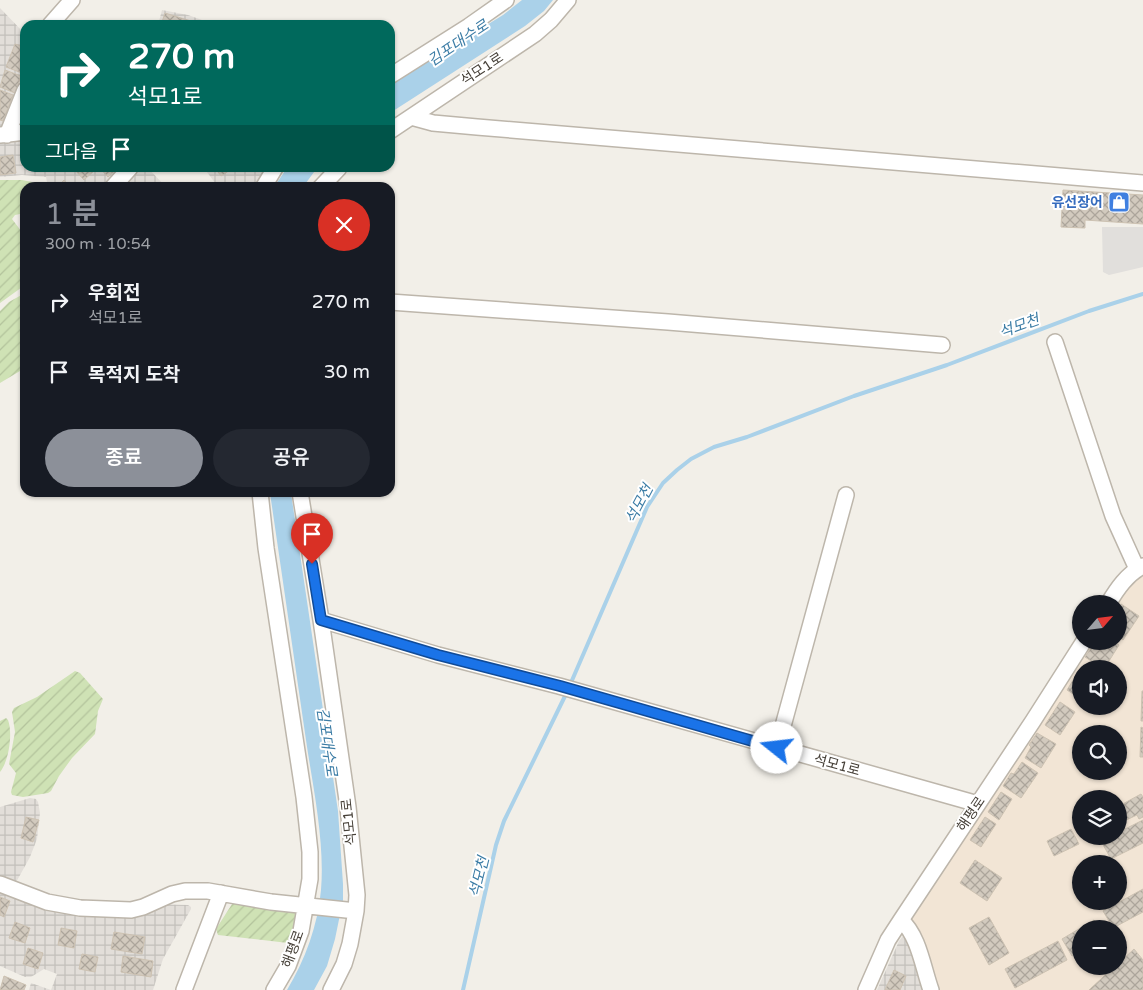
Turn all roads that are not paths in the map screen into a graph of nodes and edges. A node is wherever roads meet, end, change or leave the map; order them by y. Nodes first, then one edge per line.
1 (72, 0) edge
2 (506, 0) edge
3 (568, 0) edge
4 (54, 20) edge
5 (395, 73) edge
6 (20, 101) edge
7 (411, 117) junction
8 (395, 128) edge
9 (20, 133) edge
10 (4, 135) edge
11 (126, 172) edge
12 (336, 172) edge
13 (117, 182) edge
14 (326, 182) edge
15 (1143, 183) edge
16 (395, 302) edge
17 (1055, 342) dead end
18 (942, 345) dead end
19 (846, 495) dead end
20 (261, 497) edge
21 (301, 497) edge
22 (1140, 567) edge
23 (1114, 595) edge
24 (321, 620) junction
25 (1078, 650) edge
26 (777, 748) junction
27 (978, 804) junction
28 (0, 884) edge
29 (221, 893) junction
30 (308, 905) junction
31 (351, 911) junction
32 (901, 920) junction
33 (184, 990) edge
34 (274, 990) edge
35 (331, 990) edge
36 (866, 990) edge
37 (931, 990) edge

1 - 4 lane
2 - 5 lane
3 - 7 lane, 석모1로
6 - 10 lane
7 - 8 lane, 석모1로
7 - 15 lane
9 - 10 lane
11 - 13 lane
12 - 14 lane
16 - 18 lane
17 - 22 lane
19 - 26 lane
20 - 30 lane, 해평로
21 - 24 lane, 석모1로
22 - 23 lane
24 - 26 lane, 석모1로
24 - 31 lane, 석모1로
25 - 27 lane, 해평로
26 - 27 lane, 석모1로
27 - 32 lane, 해평로
28 - 29 lane
29 - 30 lane
29 - 33 lane
30 - 31 lane
30 - 34 lane, 해평로
31 - 35 lane, 석모1로
32 - 36 lane, 해평로
32 - 37 lane

